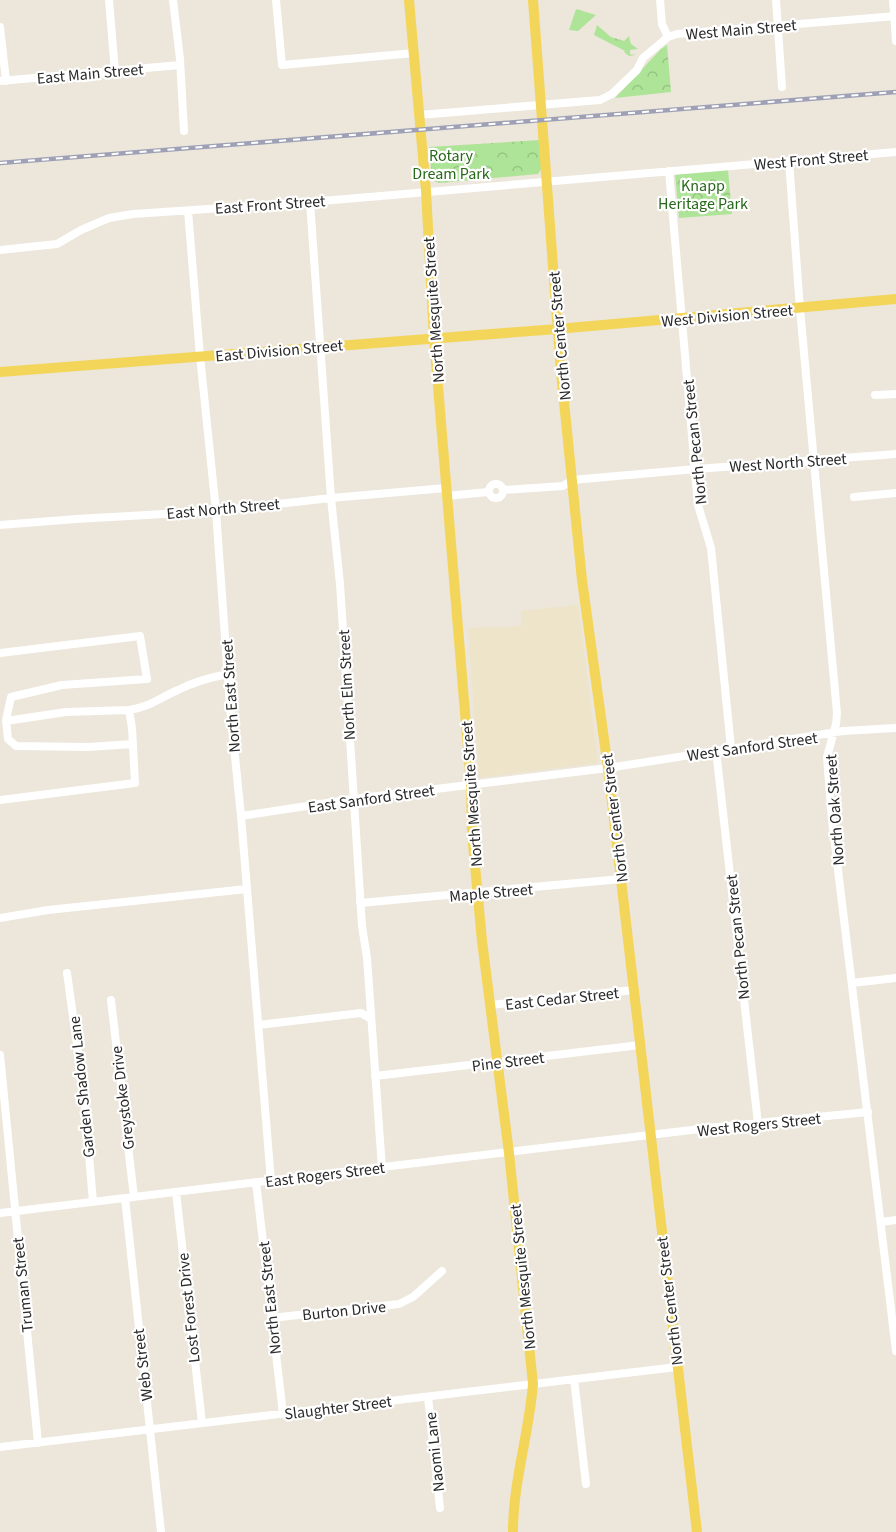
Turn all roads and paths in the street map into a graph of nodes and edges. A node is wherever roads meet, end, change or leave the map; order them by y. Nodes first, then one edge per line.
1 (109, 0) edge
2 (173, 0) edge
3 (276, 0) edge
4 (409, 0) edge
5 (533, 0) edge
6 (660, 0) edge
7 (776, 0) edge
8 (893, 0) edge
9 (895, 16) edge
10 (778, 25) junction
11 (0, 27) edge
12 (668, 37) junction
13 (896, 41) edge
14 (414, 53) junction
15 (180, 65) junction
16 (115, 72) junction
17 (3, 81) edge
18 (782, 87) dead end
19 (541, 104) junction
20 (419, 115) junction
21 (184, 131) dead end
22 (896, 152) edge
23 (789, 161) junction
24 (669, 171) junction
25 (547, 181) junction
26 (426, 191) junction
27 (310, 202) junction
28 (188, 211) junction
29 (0, 250) edge
30 (896, 299) edge
31 (800, 309) junction
32 (682, 318) junction
33 (557, 329) junction
34 (434, 338) junction
35 (320, 347) junction
36 (200, 357) junction
37 (0, 372) edge
38 (896, 394) edge
39 (875, 396) dead end
40 (896, 454) edge
41 (814, 459) junction
42 (696, 469) junction
43 (573, 480) junction
44 (446, 492) junction
45 (896, 493) edge
46 (854, 497) dead end
47 (331, 498) junction
48 (216, 511) junction
49 (0, 525) edge
50 (0, 653) edge
51 (229, 674) junction
52 (129, 710) junction
53 (6, 721) junction
54 (896, 728) edge
55 (833, 734) junction
56 (133, 744) junction
57 (731, 748) junction
58 (716, 750) junction
59 (608, 768) junction
60 (471, 785) junction
61 (353, 799) junction
62 (0, 800) edge
63 (241, 816) junction
64 (621, 879) junction
65 (247, 889) junction
66 (479, 893) junction
67 (360, 903) junction
68 (0, 918) edge
69 (67, 973) dead end
70 (896, 978) edge
71 (852, 983) junction
72 (634, 990) junction
73 (111, 1000) dead end
74 (490, 1005) junction
75 (371, 1019) junction
76 (258, 1025) junction
77 (640, 1046) junction
78 (0, 1055) edge
79 (497, 1062) junction
80 (375, 1076) junction
81 (3, 1103) edge
82 (868, 1112) junction
83 (758, 1124) junction
84 (650, 1136) junction
85 (509, 1153) junction
86 (382, 1168) junction
87 (271, 1181) junction
88 (256, 1182) junction
89 (176, 1192) junction
90 (130, 1197) junction
91 (93, 1202) junction
92 (14, 1211) junction
93 (0, 1213) edge
94 (896, 1220) edge
95 (881, 1222) junction
96 (442, 1271) dead end
97 (271, 1318) junction
98 (896, 1351) edge
99 (677, 1367) junction
100 (573, 1379) junction
101 (533, 1384) junction
102 (428, 1396) junction
103 (283, 1414) junction
104 (202, 1423) junction
105 (150, 1430) junction
106 (38, 1443) junction
107 (0, 1447) edge
108 (586, 1484) dead end
109 (440, 1508) dead end
110 (161, 1532) edge
111 (513, 1532) edge
112 (696, 1532) edge

1 - 16 street
2 - 15 street
3 - 14 street
4 - 14 main road, North Mesquite Street
5 - 19 main road, North Center Street
6 - 12 street
7 - 10 street
8 - 9 street
9 - 10 street, West Main Street
9 - 13 street
10 - 12 street, West Main Street
10 - 18 street
11 - 17 street
12 - 19 street, West Main Street
14 - 20 main road, North Mesquite Street
15 - 16 street, East Main Street
15 - 21 street
16 - 17 street, East Main Street
19 - 20 street
19 - 25 main road, North Center Street
20 - 26 main road, North Mesquite Street
22 - 23 street, West Front Street
23 - 24 street, West Front Street
23 - 31 street, North Oak Street
24 - 25 street, West Front Street
24 - 32 street, North Pecan Street
25 - 26 street, East Front Street
25 - 33 main road, North Center Street
26 - 27 street, East Front Street
26 - 34 main road, North Mesquite Street
27 - 28 street, East Front Street
27 - 35 street, North Elm Street
28 - 29 street, East Front Street
28 - 36 street, North East Street
30 - 31 main road, West Division Street
31 - 32 main road, West Division Street
31 - 41 street, North Oak Street
32 - 33 main road, West Division Street
32 - 42 street, North Pecan Street
33 - 34 main road, East Division Street
33 - 43 main road, North Center Street
34 - 35 main road, East Division Street
34 - 44 main road, North Mesquite Street
35 - 36 main road, East Division Street
35 - 47 street, North Elm Street
36 - 37 main road, East Division Street
36 - 48 street, North East Street
38 - 39 street
40 - 41 street, West North Street
41 - 42 street, West North Street
41 - 55 street, North Oak Street
42 - 43 street, West North Street
42 - 57 street, North Pecan Street
43 - 44 street, East North Street
43 - 59 main road, North Center Street
44 - 47 street, East North Street
44 - 60 main road, North Mesquite Street
45 - 46 street
47 - 48 street, East North Street
47 - 61 street, North Elm Street
48 - 49 street, East North Street
48 - 51 street, North East Street
50 - 53 street
51 - 52 street
51 - 63 street, North East Street
52 - 53 street
52 - 56 street
53 - 56 street
54 - 55 street, West Sanford Street
55 - 57 street, West Sanford Street
55 - 71 street, North Oak Street
56 - 62 street
57 - 58 street, West Sanford Street
58 - 59 street, West Sanford Street
58 - 83 street, North Pecan Street
59 - 60 street, East Sanford Street
59 - 64 main road, North Center Street
60 - 61 street, East Sanford Street
60 - 66 main road, North Mesquite Street
61 - 63 street, East Sanford Street
61 - 67 street, North Elm Street
63 - 65 street, North East Street
64 - 66 street, Maple Street
64 - 72 main road, North Center Street
65 - 68 street
65 - 76 street, North East Street
66 - 67 street, Maple Street
66 - 74 main road, North Mesquite Street
67 - 75 street, North Elm Street
69 - 91 street, Garden Shadow Lane
70 - 71 street
71 - 82 street, North Oak Street
72 - 74 street, East Cedar Street
72 - 77 main road, North Center Street
73 - 90 street, Greystoke Drive
74 - 79 main road, North Mesquite Street
75 - 76 street
75 - 80 street, North Elm Street
76 - 87 street, North East Street
77 - 79 street, Pine Street
77 - 84 main road, North Center Street
78 - 81 street, Truman Street
79 - 80 street, Pine Street
79 - 85 main road, North Mesquite Street
80 - 86 street, North Elm Street
81 - 92 street, Truman Street
82 - 83 street, West Rogers Street
82 - 95 street, North Oak Street
83 - 84 street, West Rogers Street
84 - 85 street, East Rogers Street
84 - 99 main road, North Center Street
85 - 86 street, East Rogers Street
85 - 101 main road, North Mesquite Street
86 - 87 street, East Rogers Street
87 - 88 street, East Rogers Street
88 - 89 street, East Rogers Street
88 - 97 street, North East Street
89 - 90 street, East Rogers Street
89 - 104 street, Lost Forest Drive
90 - 91 street, East Rogers Street
90 - 105 street, Web Street
91 - 92 street, East Rogers Street
92 - 93 street, East Rogers Street
92 - 106 street, Truman Street
94 - 95 street
95 - 98 street, North Oak Street
96 - 97 street, Burton Drive
97 - 103 street, North East Street
99 - 100 street, Slaughter Street
99 - 112 main road, North Center Street
100 - 101 street, Slaughter Street
100 - 108 street
101 - 102 street, Slaughter Street
101 - 111 main road, North Mesquite Street
102 - 103 street, Slaughter Street
102 - 109 street, Naomi Lane
103 - 104 street, Slaughter Street
104 - 105 street, Slaughter Street
105 - 106 street, Slaughter Street
105 - 110 street, Web Street
106 - 107 street, Slaughter Street

